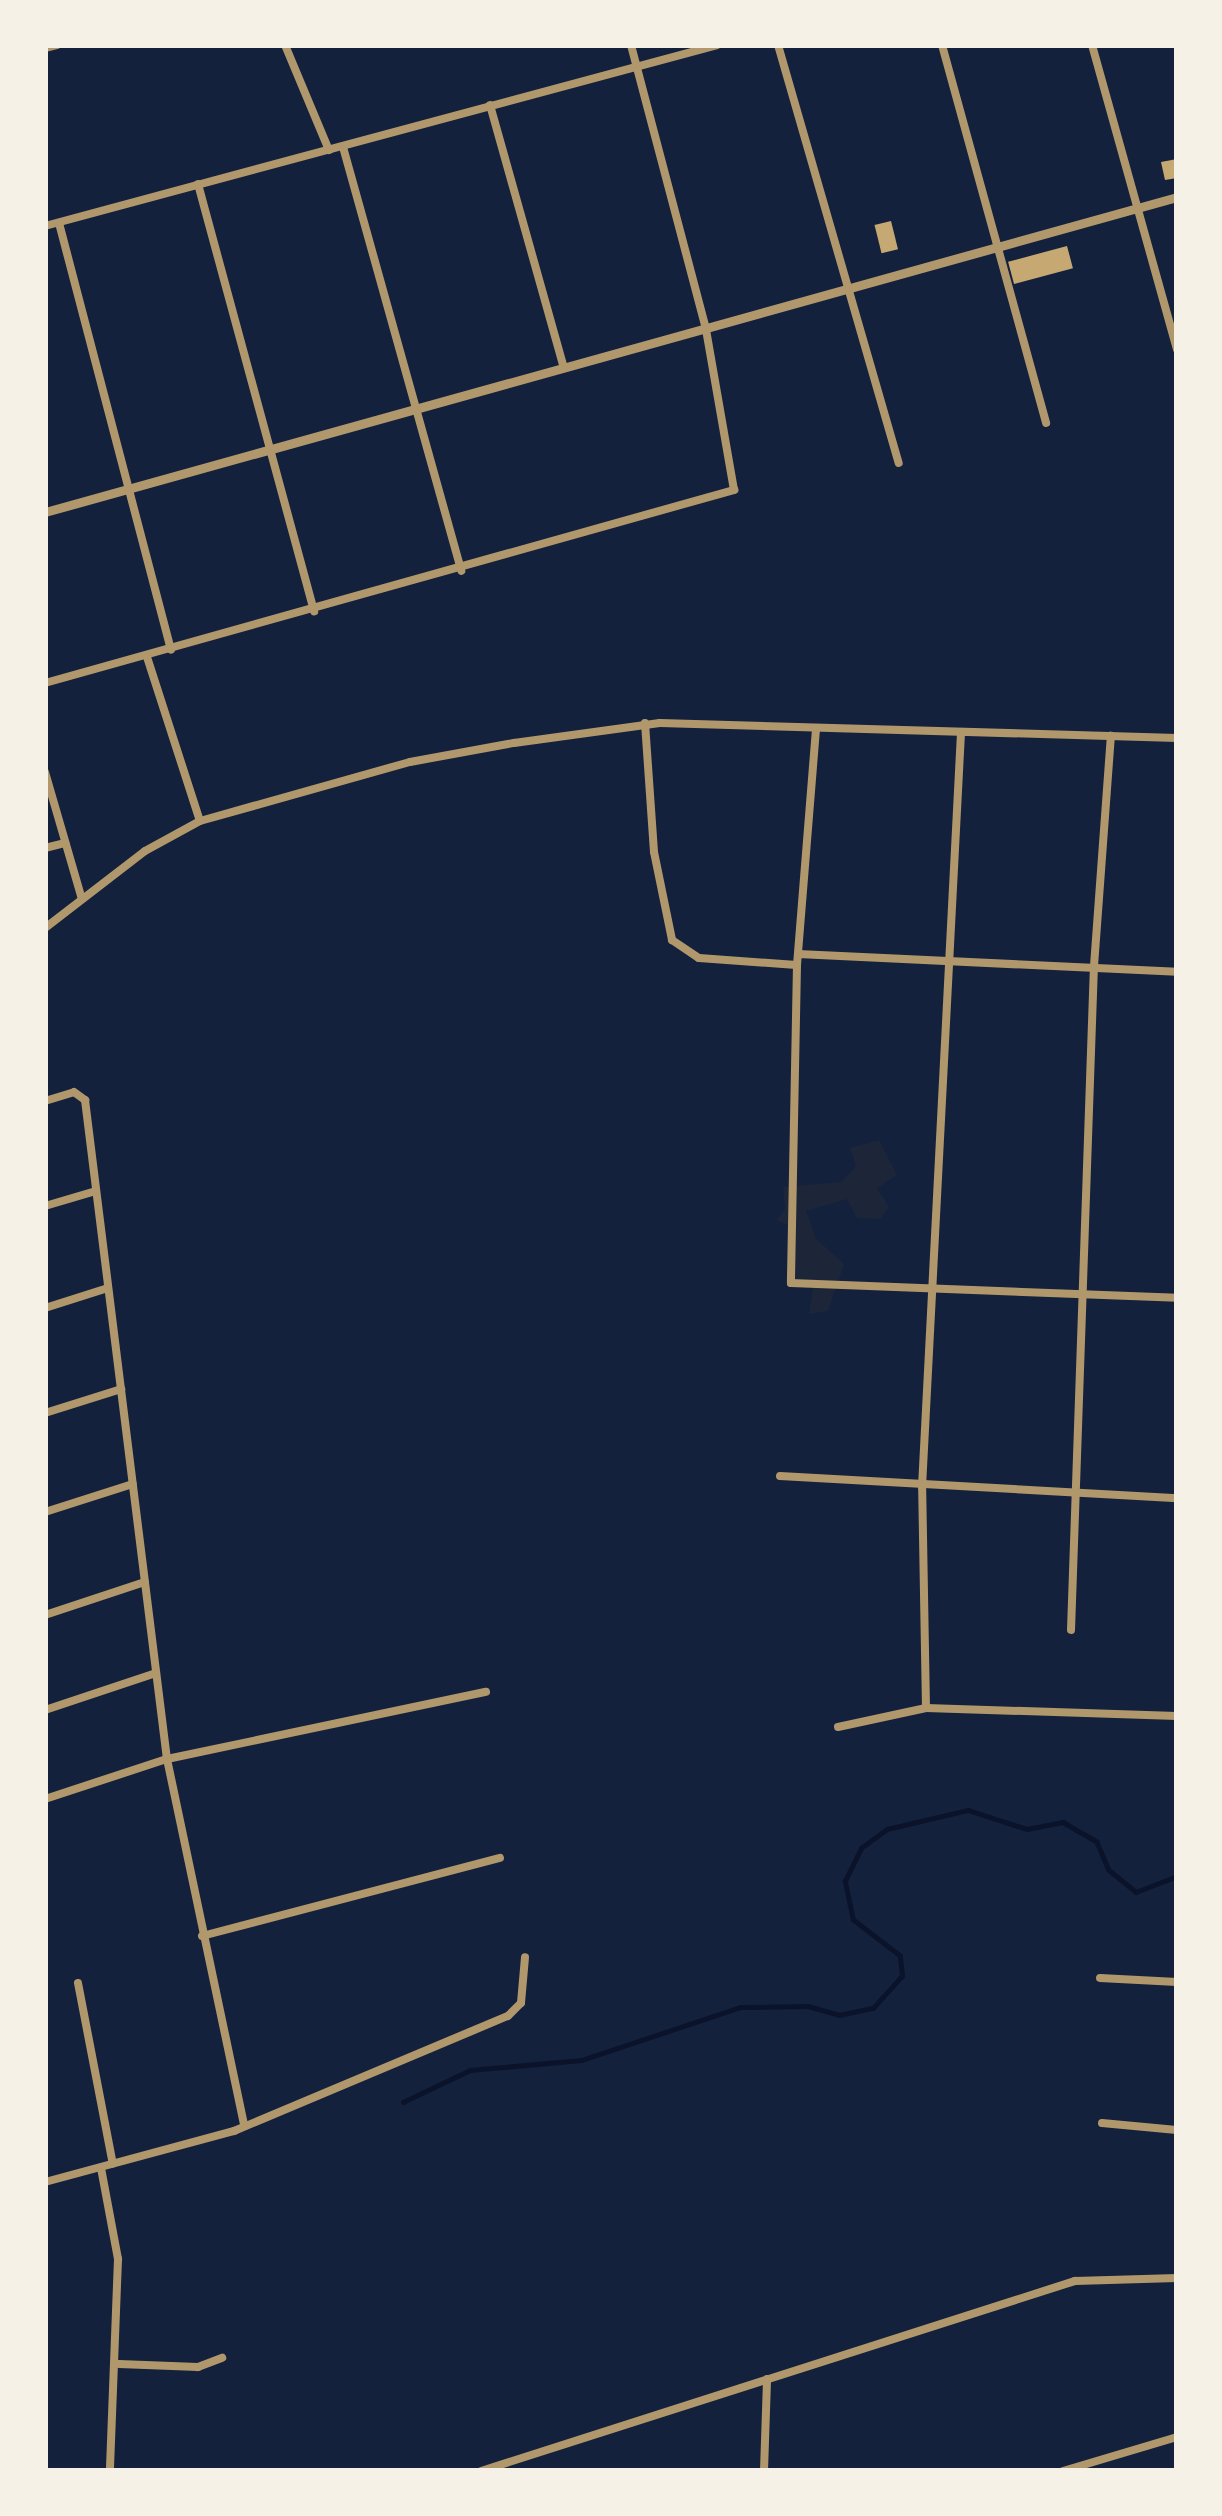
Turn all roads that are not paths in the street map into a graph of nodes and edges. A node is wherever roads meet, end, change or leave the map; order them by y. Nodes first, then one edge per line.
1 (57, 45) edge
2 (285, 45) edge
3 (631, 45) edge
4 (717, 45) edge
5 (778, 45) edge
6 (942, 45) edge
7 (1092, 45) edge
8 (45, 48) edge
9 (635, 64) junction
10 (490, 104) junction
11 (343, 147) junction
12 (329, 150) junction
13 (198, 184) junction
14 (1177, 196) edge
15 (1136, 209) junction
16 (58, 223) junction
17 (45, 226) edge
18 (996, 248) junction
19 (847, 292) junction
20 (706, 329) junction
21 (1177, 349) edge
22 (564, 368) junction
23 (417, 407) junction
24 (1046, 423) dead end
25 (273, 449) junction
26 (899, 463) dead end
27 (128, 488) junction
28 (45, 512) edge
29 (460, 571) junction
30 (314, 611) junction
31 (171, 650) junction
32 (147, 657) junction
33 (45, 683) edge
34 (645, 723) junction
35 (816, 729) junction
36 (961, 732) junction
37 (1111, 736) junction
38 (1177, 738) edge
39 (45, 772) edge
40 (200, 821) junction
41 (64, 843) junction
42 (45, 848) edge
43 (82, 899) junction
44 (45, 928) edge
45 (798, 954) junction
46 (947, 957) junction
47 (797, 965) junction
48 (1094, 966) junction
49 (1177, 972) edge
50 (45, 1101) edge
51 (96, 1191) junction
52 (45, 1206) edge
53 (108, 1288) junction
54 (1080, 1293) junction
55 (931, 1294) junction
56 (1177, 1298) edge
57 (45, 1308) edge
58 (121, 1389) junction
59 (45, 1413) edge
60 (780, 1476) dead end
61 (133, 1484) junction
62 (922, 1487) junction
63 (1076, 1494) junction
64 (1177, 1498) edge
65 (45, 1512) edge
66 (145, 1582) junction
67 (45, 1615) edge
68 (1071, 1630) dead end
69 (157, 1673) junction
70 (486, 1692) dead end
71 (926, 1708) junction
72 (45, 1710) edge
73 (1177, 1716) edge
74 (838, 1727) dead end
75 (167, 1760) junction
76 (45, 1799) edge
77 (500, 1858) dead end
78 (202, 1936) junction
79 (525, 1957) dead end
80 (1100, 1978) dead end
81 (1177, 1982) edge
82 (78, 1983) dead end
83 (1102, 2123) dead end
84 (244, 2124) junction
85 (1177, 2130) edge
86 (113, 2164) junction
87 (101, 2168) junction
88 (45, 2182) edge
89 (1177, 2278) edge
90 (222, 2358) dead end
91 (119, 2364) junction
92 (767, 2379) junction
93 (1177, 2437) edge
94 (1079, 2469) edge
95 (110, 2471) edge
96 (481, 2471) edge
97 (764, 2471) edge
98 (1063, 2471) edge

1 - 8 street
2 - 12 street
3 - 9 street
4 - 9 street
5 - 19 street
6 - 18 street
7 - 15 street
9 - 10 street
9 - 20 street
10 - 11 street
10 - 22 street
11 - 12 street
11 - 23 street
12 - 13 street
13 - 16 street
13 - 25 street
14 - 15 street
15 - 18 street
15 - 21 street
16 - 17 street
16 - 27 street
18 - 19 street
18 - 24 street
19 - 20 street
19 - 26 street
20 - 22 street
20 - 29 street
22 - 23 street
23 - 25 street
23 - 29 street
25 - 27 street
25 - 30 street
27 - 28 street
27 - 31 street
29 - 30 street
30 - 31 street
31 - 32 street
32 - 33 street
32 - 40 street
34 - 35 street
34 - 40 street
34 - 47 street
35 - 36 street
35 - 45 street
36 - 37 street
36 - 46 street
37 - 38 street
37 - 48 street
39 - 41 street
40 - 43 street
41 - 42 street
41 - 43 street
43 - 44 street
45 - 46 street
45 - 47 street
46 - 48 street
46 - 55 street
47 - 55 street
48 - 49 street
48 - 54 street
50 - 51 street
51 - 52 street
51 - 53 street
53 - 57 street
53 - 58 street
54 - 55 street
54 - 56 street
54 - 63 street
55 - 62 street
58 - 59 street
58 - 61 street
60 - 62 street
61 - 65 street
61 - 66 street
62 - 63 street
62 - 71 street
63 - 64 street
63 - 68 street
66 - 67 street
66 - 69 street
69 - 72 street
69 - 75 street
70 - 75 street
71 - 73 street
71 - 74 street
75 - 76 street
75 - 78 street
77 - 78 street
78 - 84 street
79 - 84 street
80 - 81 street
82 - 86 street
83 - 85 street
84 - 86 street
86 - 87 street
87 - 88 street
87 - 91 street
89 - 92 street
90 - 91 street
91 - 95 street
92 - 96 street
92 - 97 street
93 - 94 street
94 - 98 street

